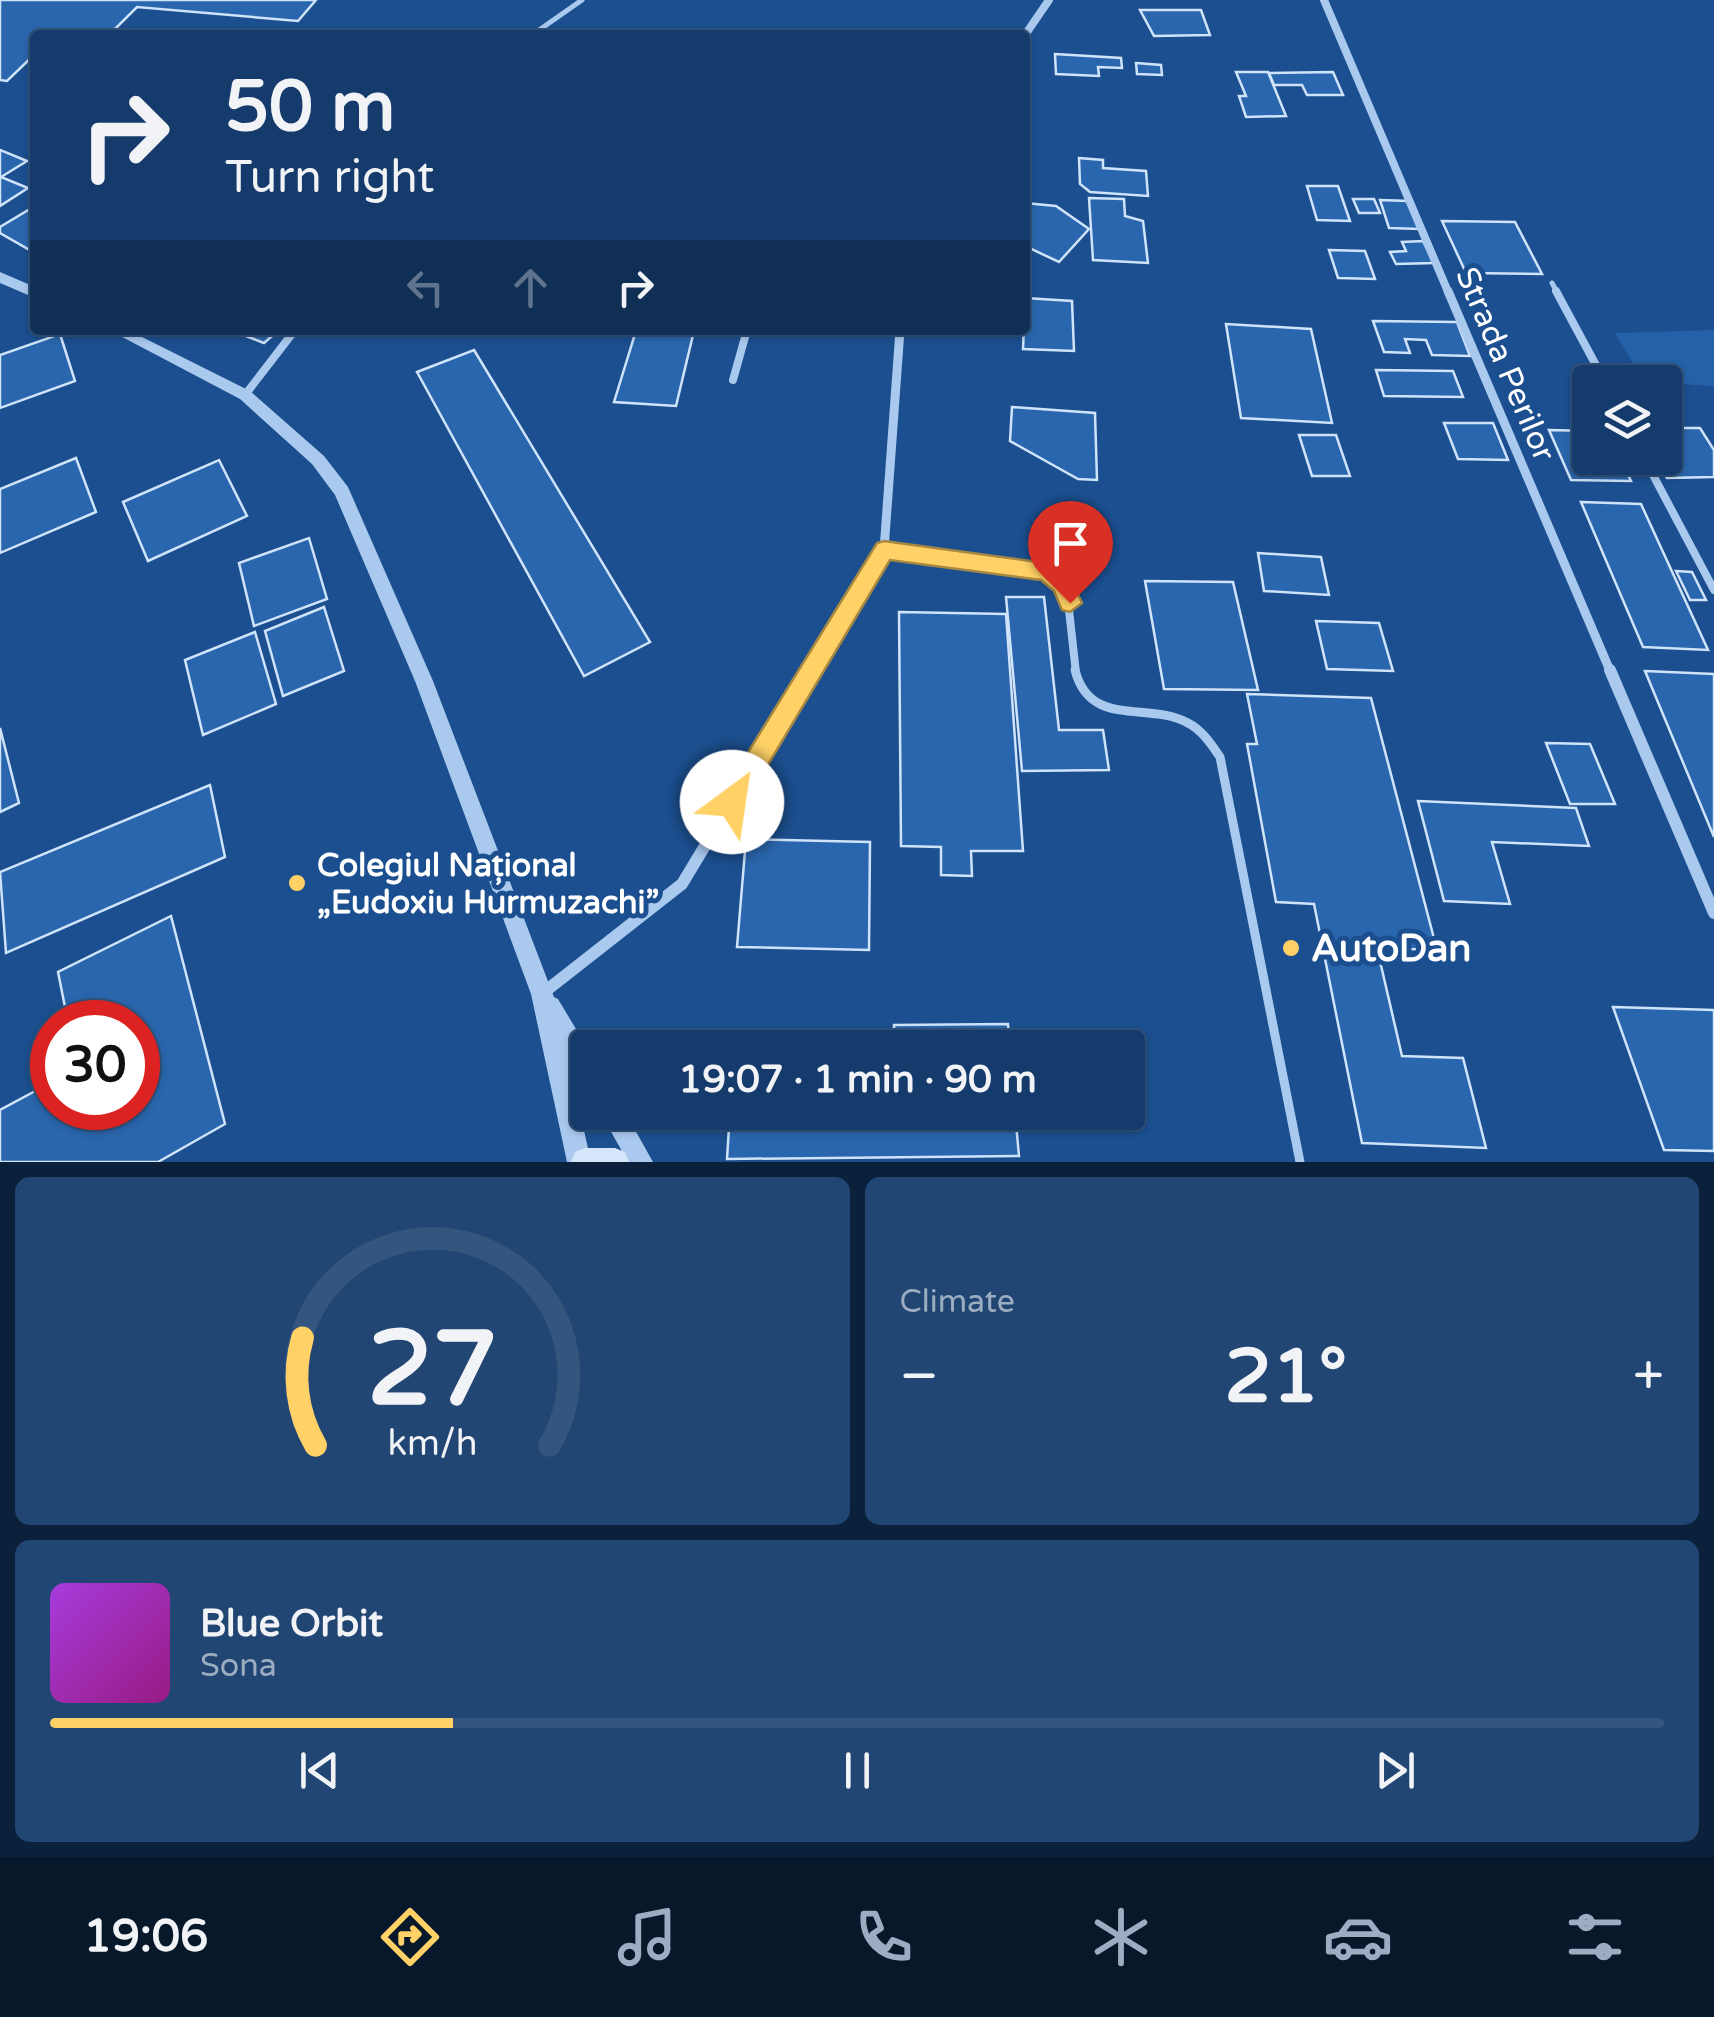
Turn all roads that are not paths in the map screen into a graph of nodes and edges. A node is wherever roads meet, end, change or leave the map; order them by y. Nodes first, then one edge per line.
1 (582, 0) edge
2 (1049, 0) edge
3 (1324, 0) edge
4 (539, 30) edge
5 (1028, 30) edge
6 (0, 277) edge
7 (1552, 283) dead end
8 (30, 291) edge
9 (126, 335) edge
10 (291, 335) edge
11 (746, 335) edge
12 (900, 335) edge
13 (1595, 365) edge
14 (733, 380) dead end
15 (245, 395) junction
16 (1653, 475) edge
17 (884, 550) junction
18 (1714, 590) edge
19 (1711, 901) edge
20 (1714, 913) edge
21 (542, 994) junction
22 (570, 1041) edge
23 (622, 1130) edge
24 (582, 1162) edge
25 (616, 1162) edge
26 (641, 1162) edge
27 (1300, 1162) edge

1 - 4 lane
2 - 5 street
3 - 19 street, Strada Perilor
6 - 8 street
7 - 13 lane
9 - 15 street
10 - 15 lane
11 - 14 lane
12 - 17 street
15 - 21 street
16 - 18 lane
17 - 21 street
17 - 27 lane
19 - 20 street, Strada Perilor
21 - 22 street
21 - 24 street
23 - 26 street
24 - 25 main road

